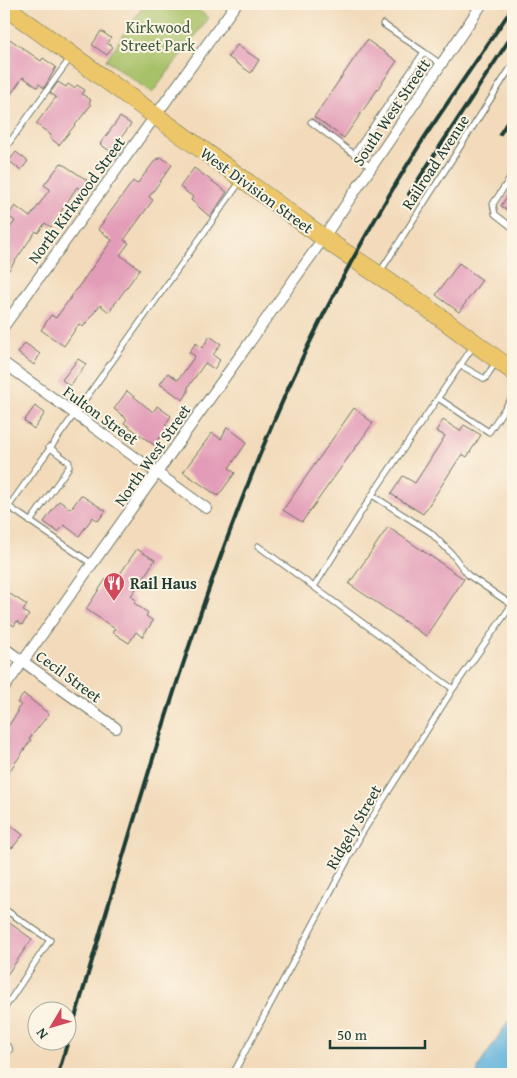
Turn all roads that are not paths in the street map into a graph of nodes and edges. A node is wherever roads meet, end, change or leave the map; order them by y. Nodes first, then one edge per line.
1 (236, 4) edge
2 (482, 4) edge
3 (4, 6) edge
4 (383, 24) dead end
5 (424, 52) junction
6 (72, 56) junction
7 (442, 64) junction
8 (513, 64) edge
9 (155, 116) junction
10 (311, 122) dead end
11 (4, 150) edge
12 (354, 154) junction
13 (372, 167) junction
14 (513, 174) edge
15 (242, 179) junction
16 (513, 228) edge
17 (324, 237) junction
18 (379, 275) junction
19 (4, 326) edge
20 (475, 343) junction
21 (498, 360) junction
22 (4, 363) edge
23 (460, 365) junction
24 (513, 371) edge
25 (438, 398) junction
26 (511, 399) dead end
27 (73, 413) junction
28 (49, 447) junction
29 (158, 474) junction
30 (372, 495) junction
31 (8, 506) junction
32 (206, 508) dead end
33 (4, 513) edge
34 (30, 522) junction
35 (258, 546) dead end
36 (93, 564) junction
37 (314, 587) junction
38 (513, 604) edge
39 (4, 648) edge
40 (23, 661) junction
41 (4, 688) edge
42 (453, 689) junction
43 (116, 728) dead end
44 (4, 909) edge
45 (4, 1009) edge
46 (232, 1074) edge

1 - 9 street, North Kirkwood Street
2 - 7 street, South West Streett
3 - 6 highway, West Division Street
4 - 5 lane
5 - 7 lane
5 - 12 lane
6 - 9 highway, West Division Street
6 - 11 lane
7 - 13 street, South West Streett
8 - 18 lane, Railroad Avenue
9 - 15 highway, West Division Street
9 - 19 street, North Kirkwood Street
10 - 12 lane
12 - 13 lane
13 - 17 street, South West Streett
14 - 16 lane
15 - 17 highway, West Division Street
15 - 27 lane
17 - 18 highway, West Division Street
17 - 29 street, North West Street
18 - 20 highway, West Division Street
20 - 21 highway, West Division Street
20 - 23 lane
21 - 23 lane
21 - 24 highway, West Division Street
22 - 27 street, Fulton Street
23 - 25 lane
25 - 26 lane
25 - 30 lane
27 - 28 lane
27 - 29 street, Fulton Street
28 - 31 lane
28 - 34 lane
29 - 32 street, Fulton Street
29 - 36 street, North West Street
30 - 37 lane
30 - 38 lane
31 - 33 lane
31 - 34 lane
34 - 36 lane
35 - 37 lane
36 - 40 street, North West Street
37 - 42 lane
38 - 42 lane, Ridgely Street
39 - 40 street, Cecil Street
40 - 41 street, North West Street
40 - 43 street, Cecil Street
42 - 46 lane, Ridgely Street
44 - 45 lane

